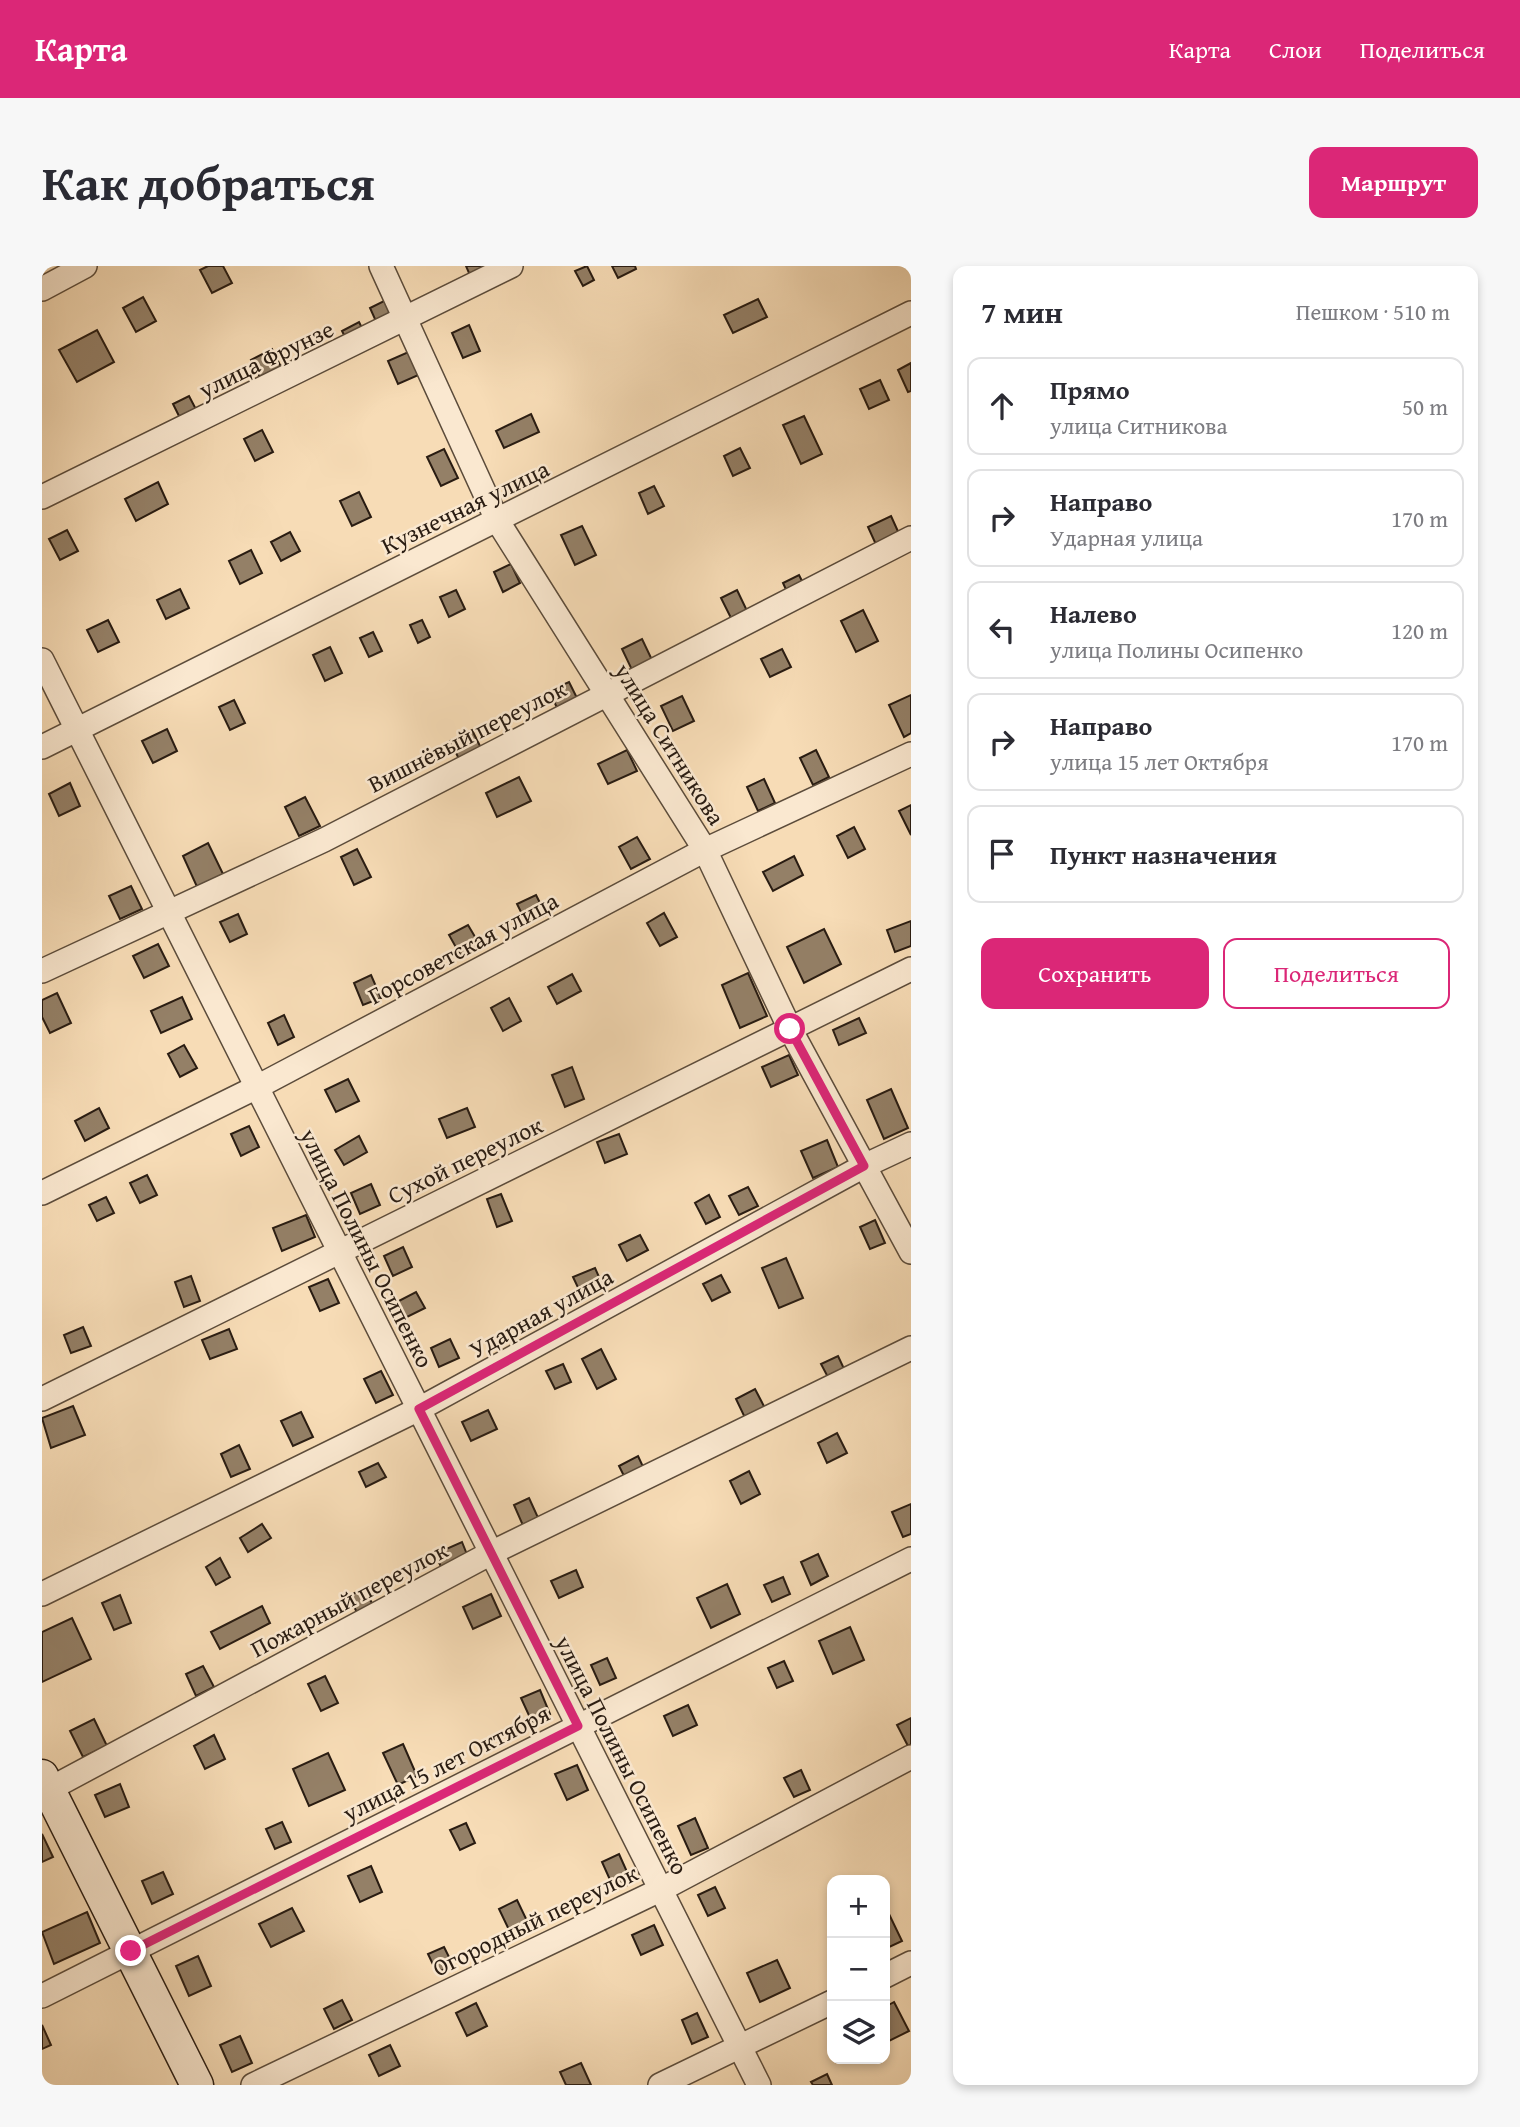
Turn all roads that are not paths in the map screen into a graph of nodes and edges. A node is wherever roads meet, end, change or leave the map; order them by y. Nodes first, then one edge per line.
1 (85, 266) edge
2 (381, 266) edge
3 (511, 266) edge
4 (42, 289) edge
5 (911, 313) edge
6 (405, 321) junction
7 (42, 497) edge
8 (497, 520) junction
9 (911, 538) edge
10 (42, 660) edge
11 (607, 693) junction
12 (77, 729) junction
13 (42, 747) edge
14 (911, 754) edge
15 (705, 850) junction
16 (169, 912) junction
17 (911, 969) edge
18 (42, 971) edge
19 (790, 1029) junction
20 (257, 1087) junction
21 (911, 1144) edge
22 (864, 1166) junction
23 (42, 1193) edge
24 (340, 1252) junction
25 (911, 1252) edge
26 (911, 1348) edge
27 (42, 1399) edge
28 (419, 1409) junction
29 (491, 1553) junction
30 (911, 1559) edge
31 (42, 1594) edge
32 (578, 1726) junction
33 (911, 1757) edge
34 (44, 1786) edge
35 (660, 1890) junction
36 (131, 1951) junction
37 (911, 1964) edge
38 (890, 1974) edge
39 (42, 1996) edge
40 (827, 2004) edge
41 (739, 2047) junction
42 (197, 2085) edge
43 (253, 2085) edge
44 (660, 2085) edge
45 (758, 2085) edge

1 - 4 street
2 - 6 street, улица Ситникова
3 - 6 street, улица Фрунзе
5 - 8 street, Кузнечная улица
6 - 7 street, улица Фрунзе
6 - 8 street, улица Ситникова
8 - 11 street, улица Ситникова
8 - 12 street, Кузнечная улица
9 - 11 street, Вишнёвый переулок
10 - 12 street, улица Полины Осипенко
11 - 15 street, улица Ситникова
11 - 16 street, Вишнёвый переулок
12 - 13 street, Кузнечная улица
12 - 16 street, улица Полины Осипенко
14 - 15 street, Горсоветская улица
15 - 19 street, улица Ситникова
15 - 20 street, Горсоветская улица
16 - 18 street, Вишнёвый переулок
16 - 20 street, улица Полины Осипенко
17 - 19 street, Сухой переулок
19 - 22 street, улица Ситникова
19 - 24 street, Сухой переулок
20 - 23 street, Горсоветская улица
20 - 24 street, улица Полины Осипенко
21 - 22 street, Ударная улица
22 - 25 street, улица Ситникова
22 - 28 street, Ударная улица
24 - 27 street, Сухой переулок
24 - 28 street, улица Полины Осипенко
26 - 29 street, Пожарный переулок
28 - 29 street, улица Полины Осипенко
28 - 31 street, Ударная улица
29 - 32 street, улица Полины Осипенко
29 - 34 street, Пожарный переулок
30 - 32 street, улица 15 лет Октября
32 - 35 street, улица Полины Осипенко
32 - 36 street, улица 15 лет Октября
33 - 35 street, Огородный переулок
34 - 36 main road
35 - 41 street, улица Полины Осипенко
35 - 43 street, Огородный переулок
36 - 39 street, улица 15 лет Октября
36 - 42 main road
37 - 38 street
40 - 41 street
41 - 44 street
41 - 45 street, улица Полины Осипенко

